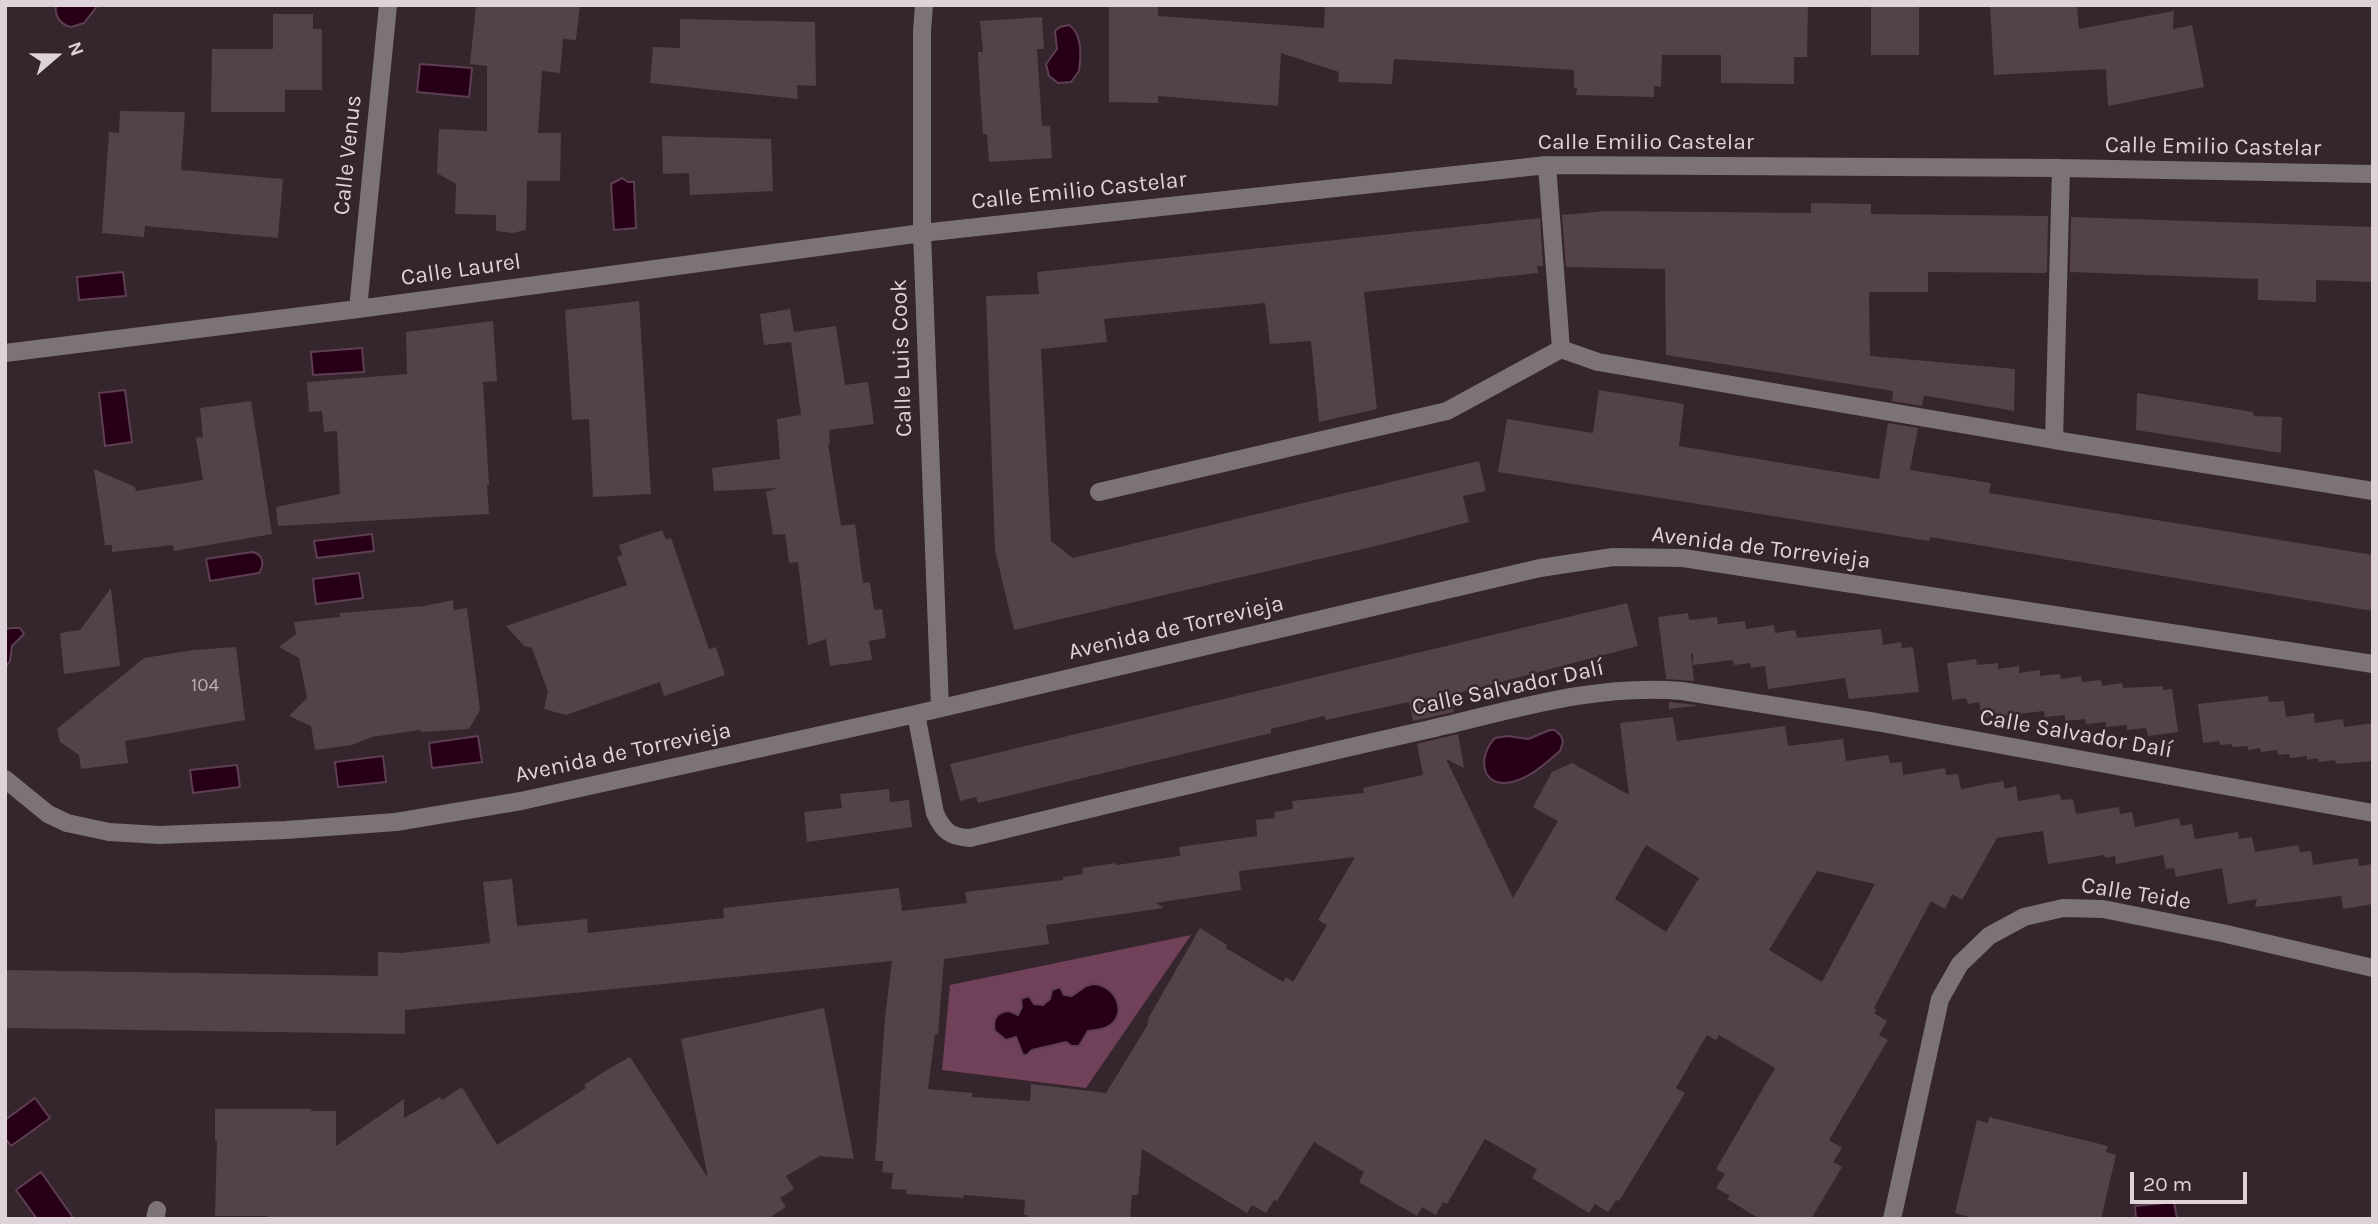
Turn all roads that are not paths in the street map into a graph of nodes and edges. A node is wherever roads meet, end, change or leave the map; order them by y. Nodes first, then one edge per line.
1 (388, 5) edge
2 (924, 5) edge
3 (1547, 165) junction
4 (2061, 168) junction
5 (2373, 174) edge
6 (922, 233) junction
7 (358, 309) junction
8 (1561, 349) junction
9 (5, 353) edge
10 (2054, 440) junction
11 (2373, 491) edge
12 (1099, 492) dead end
13 (2373, 664) edge
14 (940, 708) junction
15 (916, 714) junction
16 (5, 779) edge
17 (2373, 813) edge
18 (2373, 968) edge
19 (1892, 1219) edge

1 - 7 street, Calle Venus
2 - 6 street, Calle Luis Cook
3 - 4 street, Calle Emilio Castelar
3 - 6 street, Calle Emilio Castelar
3 - 8 street
4 - 5 street, Calle Emilio Castelar
4 - 10 street
6 - 7 street, Calle Laurel
6 - 14 street, Calle Luis Cook
7 - 9 street, Calle Laurel
8 - 10 street
8 - 12 street
10 - 11 street
13 - 14 street, Avenida de Torrevieja
14 - 15 street, Avenida de Torrevieja
15 - 16 street, Avenida de Torrevieja
15 - 17 street, Calle Salvador Dalí
18 - 19 street, Calle Teide

